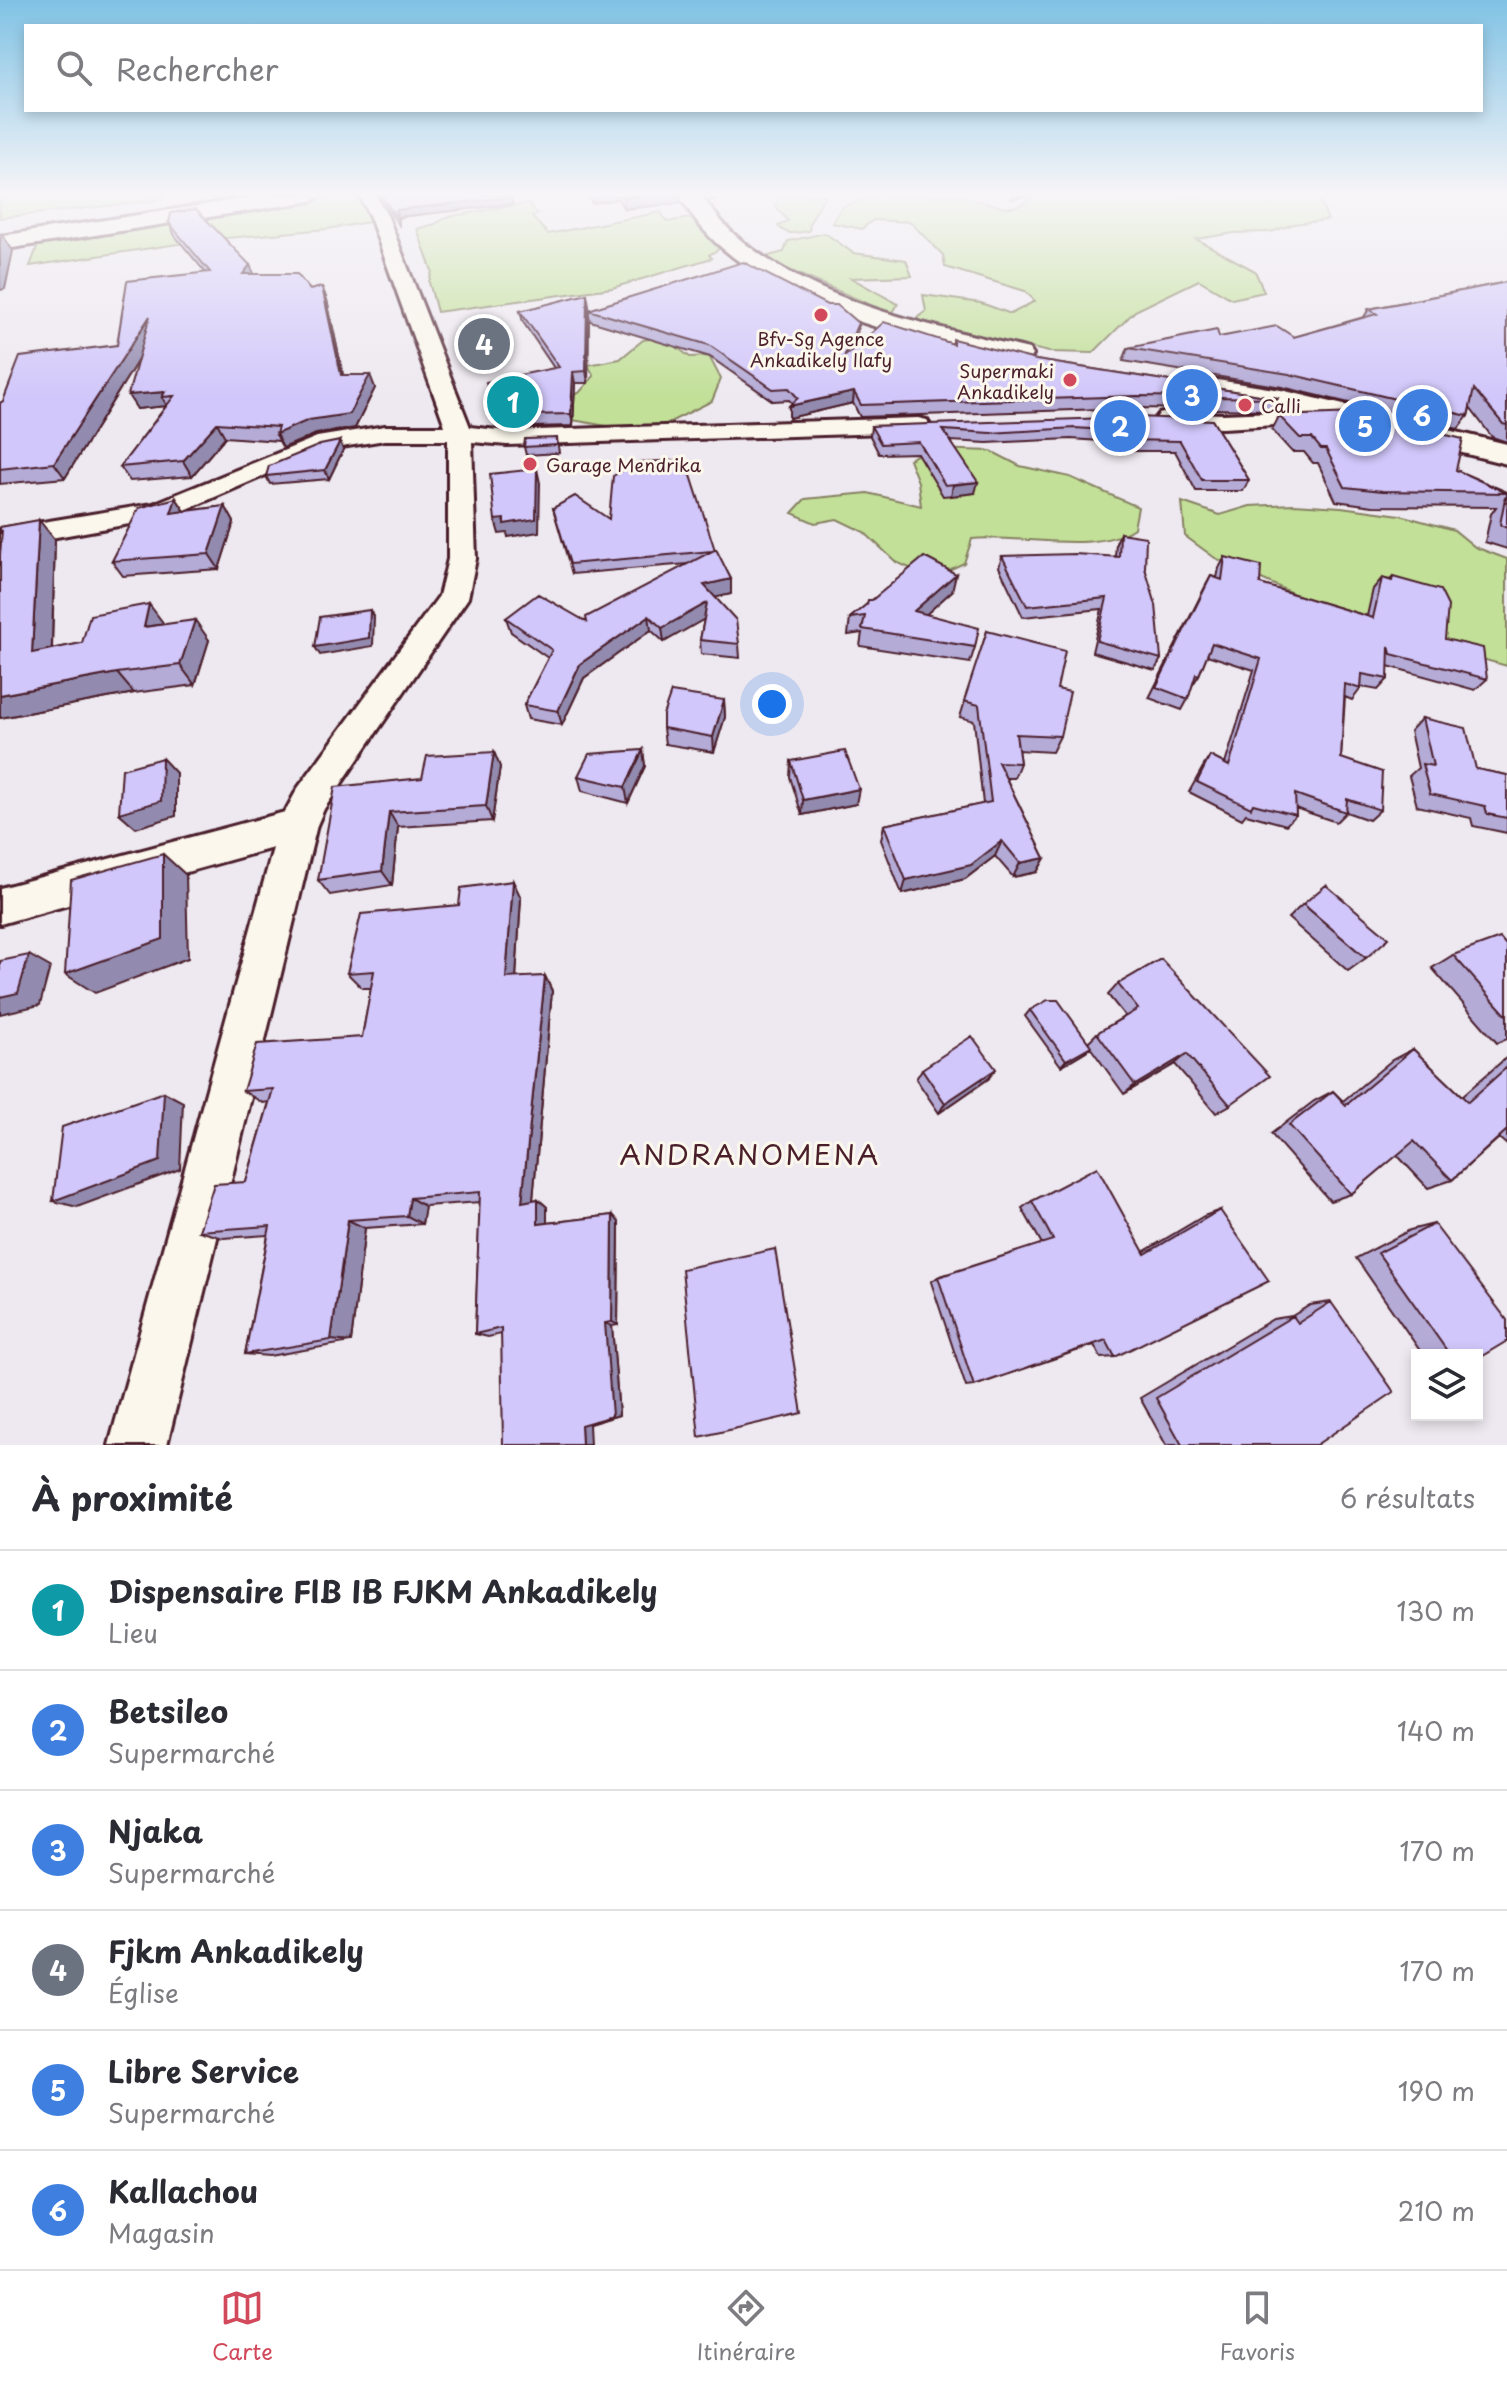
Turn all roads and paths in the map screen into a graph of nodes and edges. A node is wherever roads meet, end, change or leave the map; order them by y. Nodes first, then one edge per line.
1 (396, 262) edge
2 (762, 262) edge
3 (1050, 362) edge
4 (1189, 384) edge
5 (1355, 417) junction
6 (1148, 419) edge
7 (945, 424) edge
8 (1507, 427) edge
9 (1409, 429) junction
10 (460, 433) junction
11 (1507, 454) edge
12 (0, 538) edge
13 (298, 825) junction
14 (0, 906) edge
15 (138, 1445) edge

1 - 10 street
2 - 3 main road
4 - 5 main road
5 - 6 street
5 - 9 main road
7 - 10 street
8 - 9 main road
9 - 11 main road
10 - 12 street
10 - 13 street
13 - 14 street
13 - 15 street

